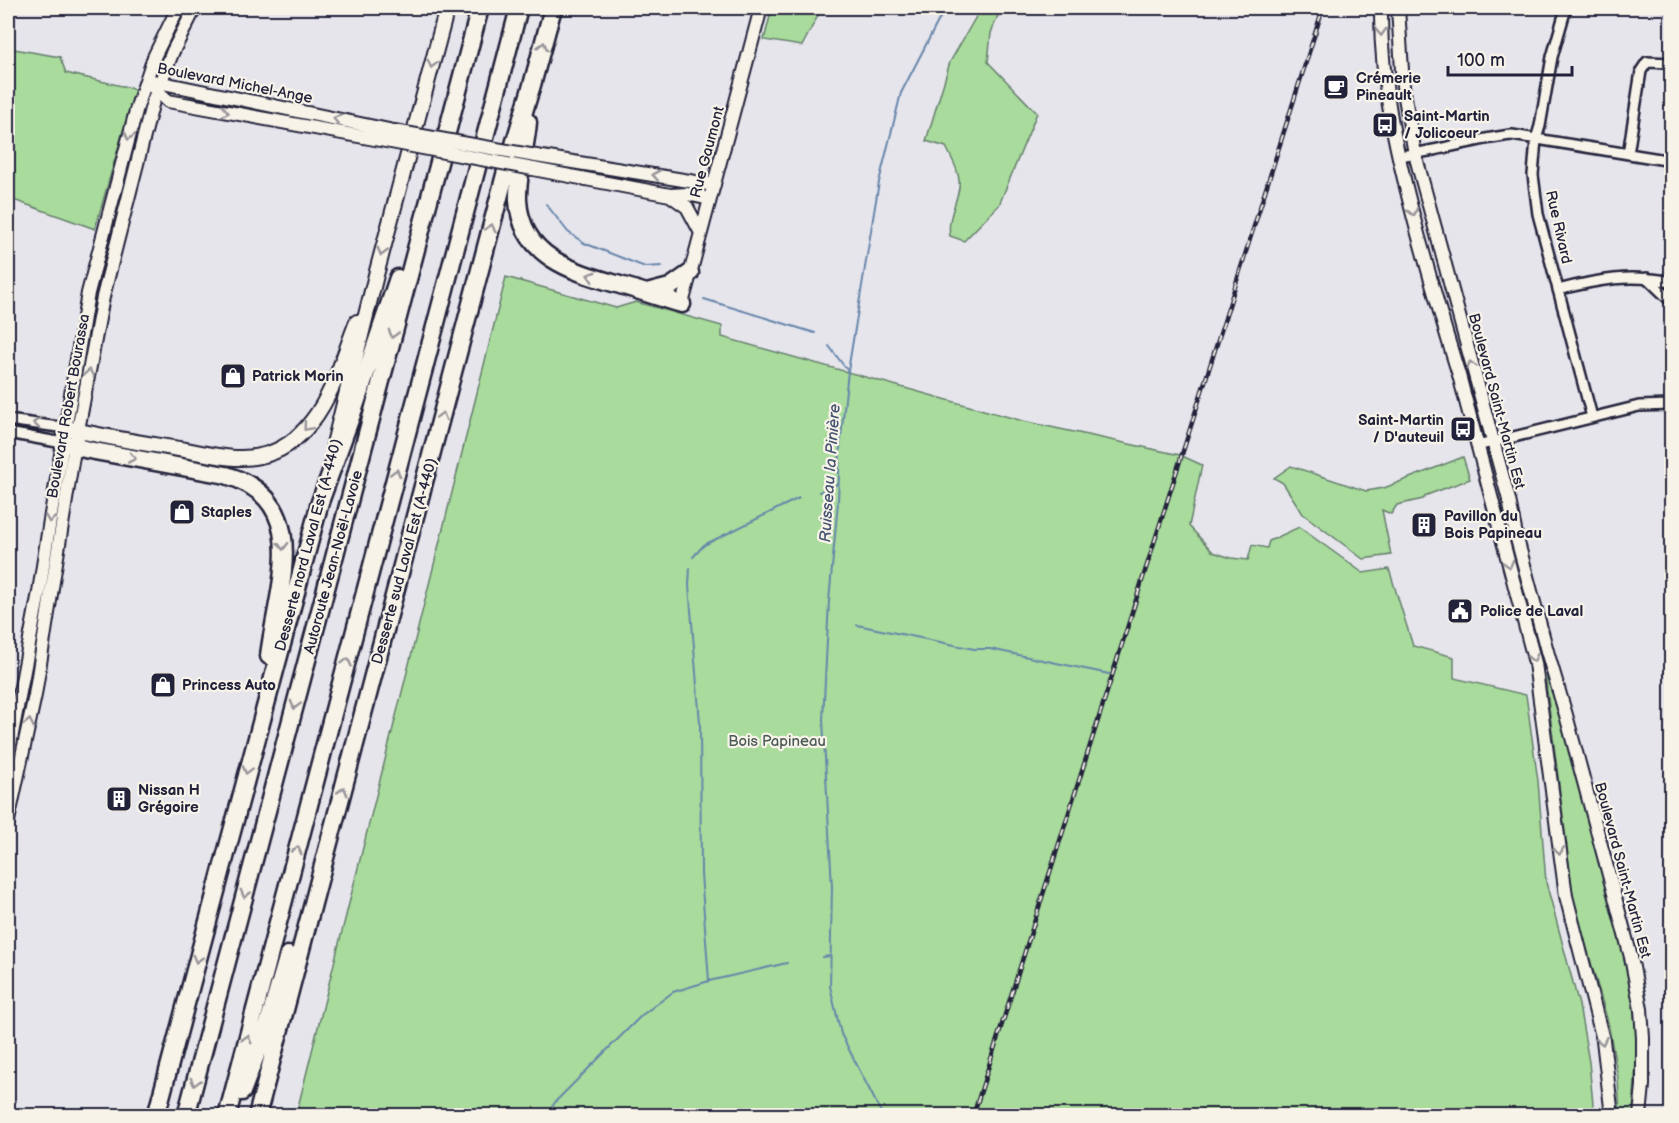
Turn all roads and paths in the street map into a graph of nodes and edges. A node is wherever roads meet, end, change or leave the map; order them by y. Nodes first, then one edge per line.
1 (178, 8) edge
2 (195, 8) edge
3 (447, 8) edge
4 (480, 8) edge
5 (519, 8) edge
6 (553, 8) edge
7 (761, 8) edge
8 (1381, 8) edge
9 (1398, 8) edge
10 (1566, 8) edge
11 (1671, 63) edge
12 (146, 80) junction
13 (532, 85) junction
14 (158, 87) junction
15 (446, 136) junction
16 (1536, 139) junction
17 (1415, 154) junction
18 (1628, 154) junction
19 (1398, 156) junction
20 (1671, 161) edge
21 (535, 163) junction
22 (714, 185) junction
23 (670, 195) junction
24 (710, 199) junction
25 (701, 233) junction
26 (690, 273) junction
27 (376, 275) junction
28 (1647, 278) junction
29 (1671, 282) edge
30 (1558, 290) junction
31 (647, 293) junction
32 (1671, 302) edge
33 (682, 304) joint
34 (1671, 405) edge
35 (1592, 417) junction
36 (8, 420) edge
37 (8, 433) edge
38 (71, 437) junction
39 (1493, 442) junction
40 (1477, 446) junction
41 (320, 502) junction
42 (1514, 520) junction
43 (1499, 530) junction
44 (1533, 597) junction
45 (1518, 601) junction
46 (262, 714) junction
47 (8, 755) edge
48 (8, 821) edge
49 (328, 847) junction
50 (156, 1116) edge
51 (186, 1116) edge
52 (226, 1116) edge
53 (233, 1116) edge
54 (257, 1116) edge
55 (1612, 1116) edge
56 (1640, 1116) edge

1 - 12 street, Boulevard Robert Bourassa
2 - 14 street, Boulevard Robert Bourassa
3 -> 27 main road, Desserte nord Laval Est (A-440)
4 - 15 highway, Autoroute Jean-Noël-Lavoie
52 -> 5 highway
13 -> 6 highway, Desserte sud Laval Est (A-440)
7 - 22 street, Rue Gaumont
8 -> 19 street, Boulevard Saint-Martin Est
9 - 17 street, Boulevard Saint-Martin Est
10 - 16 street, Rue Rivard
11 - 18 street
12 - 14 street, Boulevard Michel-Ange
12 -> 38 street, Boulevard Robert Bourassa
31 -> 13 highway
49 -> 13 highway, Desserte sud Laval Est (A-440)
14 - 21 street, Boulevard Michel-Ange, bridge
38 -> 14 street, Boulevard Robert Bourassa
15 - 41 highway
15 -> 51 highway, Autoroute Jean-Noël-Lavoie
16 - 17 street
16 - 18 street
16 - 30 street, Rue Rivard
17 - 19 street
39 -> 17 street, Boulevard Saint-Martin Est
18 - 20 street
19 -> 40 street, Boulevard Saint-Martin Est
22 -> 21 street, Boulevard Michel-Ange
21 - 23 street, Boulevard Michel-Ange
22 - 24 street, Rue Gaumont
23 - 24 street, Boulevard Michel-Ange
23 - 25 street
24 - 25 street, Rue Gaumont
25 - 26 street, Rue Gaumont
26 - 31 highway
26 - 33 street, Rue Gaumont
27 -> 38 main road
27 - 41 main road, Desserte nord Laval Est (A-440)
28 - 29 street
28 - 30 street
28 - 32 street
30 - 35 street, Rue Rivard
31 - 33 highway
34 - 35 street
35 - 39 street
38 -> 36 street
37 - 38 street
38 -> 46 highway
38 -> 47 street, Boulevard Robert Bourassa
48 -> 38 street, Boulevard Robert Bourassa
39 - 40 street
39 - 42 street, Boulevard Saint-Martin Est
40 - 43 street, Boulevard Saint-Martin Est
41 - 46 highway, Desserte nord Laval Est (A-440)
42 - 43 street
42 - 44 street, Boulevard Saint-Martin Est
43 -> 45 street, Boulevard Saint-Martin Est
44 - 45 street
44 - 56 street, Boulevard Saint-Martin Est
45 -> 55 street, Boulevard Saint-Martin Est
46 -> 50 highway, Desserte nord Laval Est (A-440)
49 - 53 highway
49 - 54 highway, Desserte sud Laval Est (A-440)

